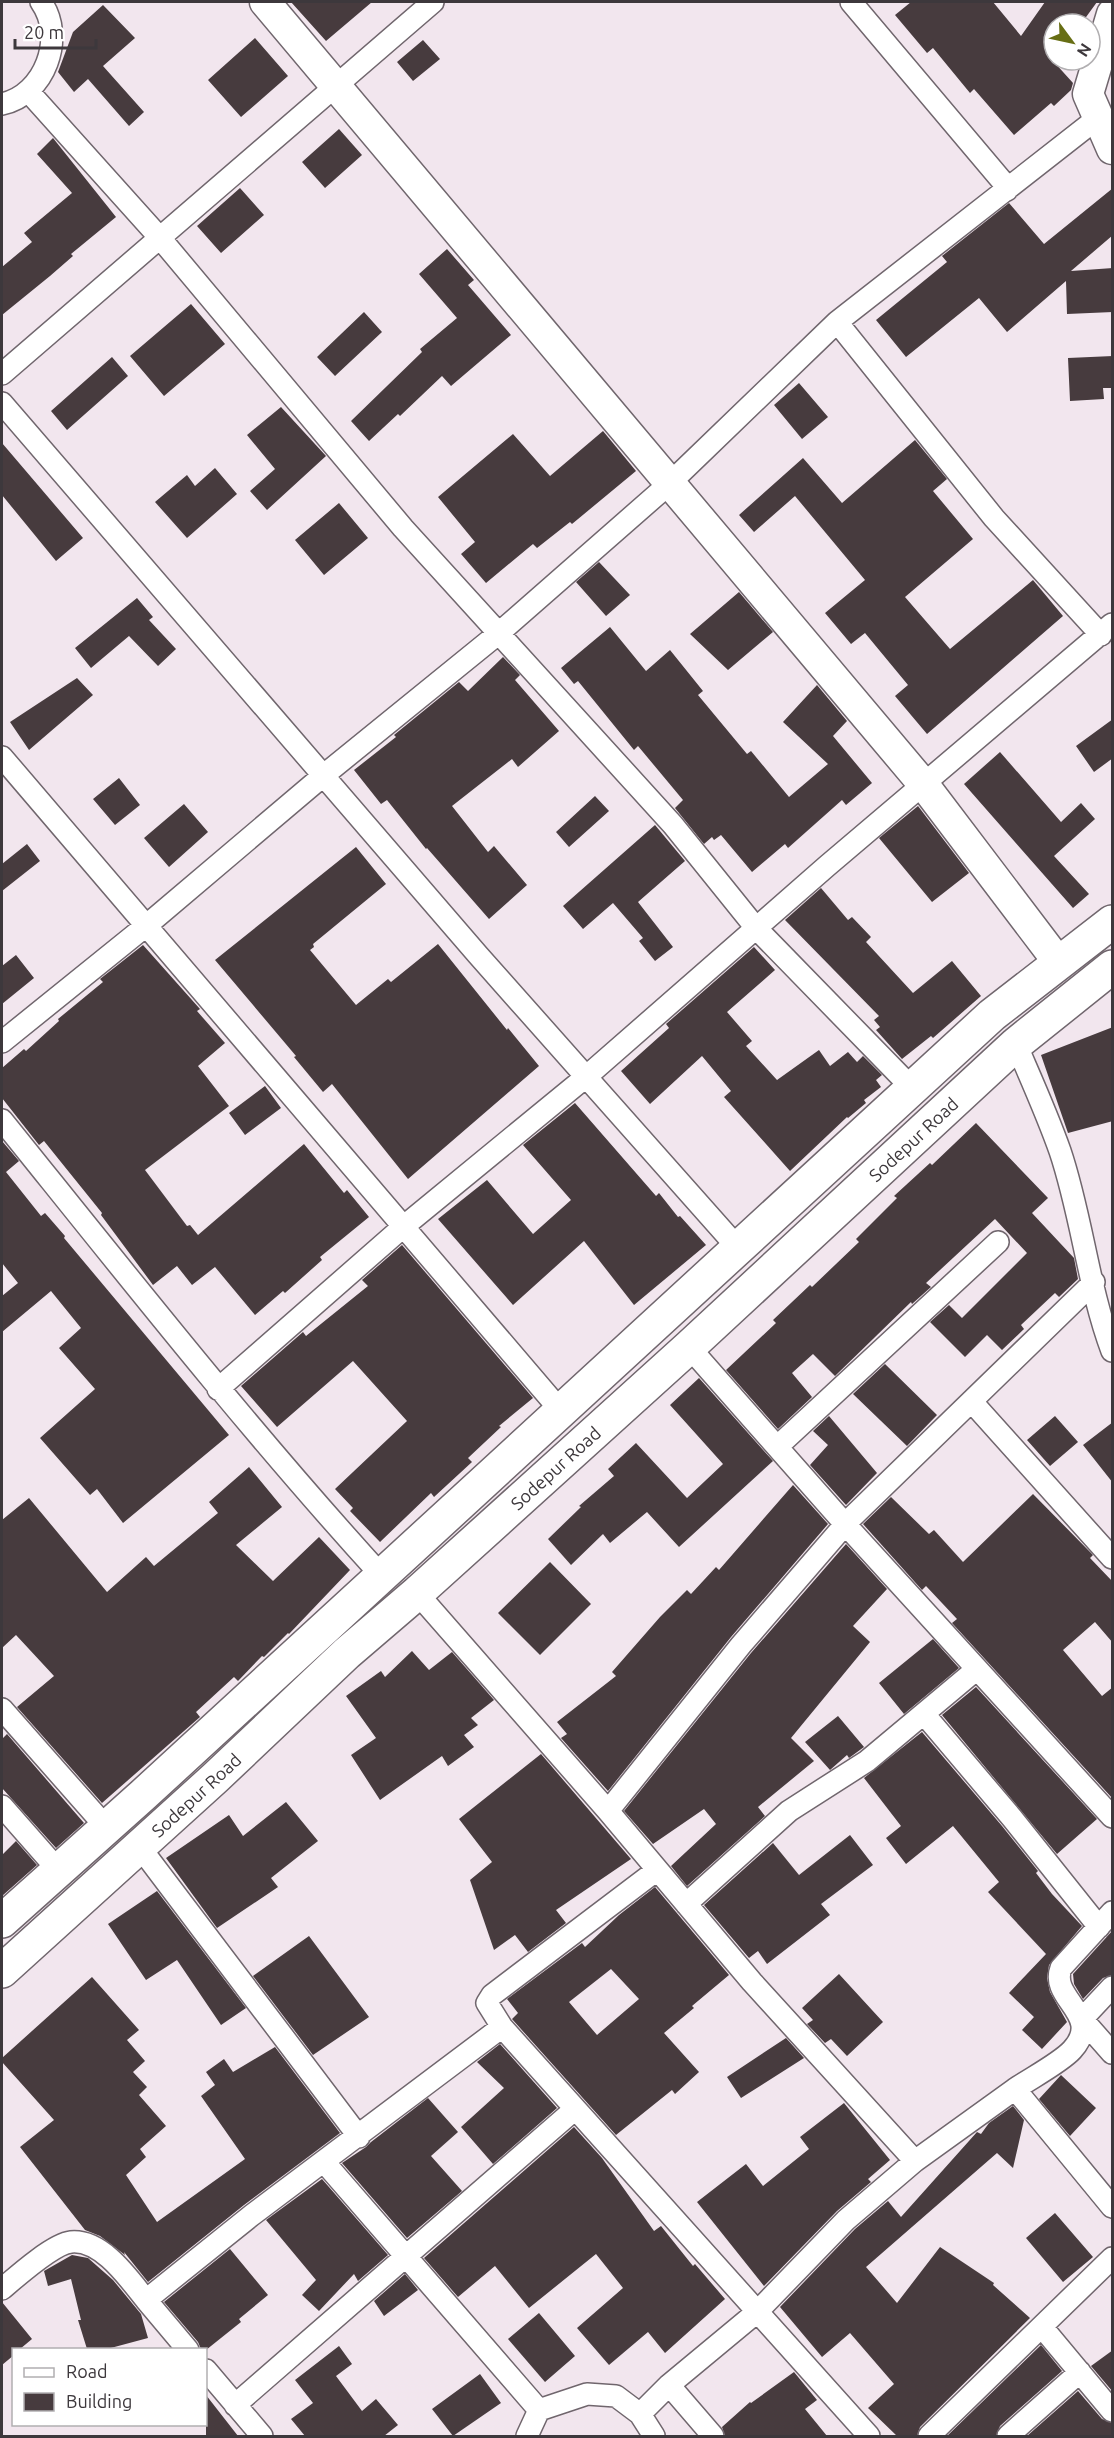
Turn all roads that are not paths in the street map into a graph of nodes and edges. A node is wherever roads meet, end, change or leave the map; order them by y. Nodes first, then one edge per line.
1 (41, 2) edge
2 (265, 2) edge
3 (433, 2) edge
4 (851, 2) edge
5 (1113, 14) edge
6 (337, 87) junction
7 (28, 91) junction
8 (2, 104) edge
9 (1099, 117) junction
10 (1113, 149) edge
11 (1007, 189) junction
12 (160, 238) junction
13 (837, 322) junction
14 (2, 374) edge
15 (2, 404) edge
16 (669, 484) junction
17 (1107, 629) edge
18 (499, 633) junction
19 (2, 757) edge
20 (324, 775) junction
21 (924, 785) junction
22 (1113, 922) edge
23 (147, 925) junction
24 (756, 928) junction
25 (1059, 963) junction
26 (1113, 967) edge
27 (2, 1042) edge
28 (1016, 1044) junction
29 (587, 1077) junction
30 (912, 1088) junction
31 (2, 1120) edge
32 (403, 1227) junction
33 (999, 1242) dead end
34 (738, 1248) junction
35 (1094, 1282) junction
36 (689, 1347) junction
37 (1113, 1351) edge
38 (218, 1389) junction
39 (972, 1402) junction
40 (561, 1411) junction
41 (778, 1446) junction
42 (845, 1524) junction
43 (1113, 1558) edge
44 (381, 1575) junction
45 (417, 1593) junction
46 (977, 1669) junction
47 (2, 1709) edge
48 (924, 1714) junction
49 (2, 1806) edge
50 (608, 1811) junction
51 (1113, 1817) edge
52 (106, 1827) junction
53 (139, 1846) junction
54 (657, 1870) junction
55 (58, 1871) junction
56 (686, 1904) junction
57 (1106, 1920) edge
58 (2, 1921) edge
59 (2, 1971) edge
60 (1113, 1987) edge
61 (1082, 2019) junction
62 (502, 2027) junction
63 (1113, 2053) edge
64 (1015, 2089) junction
65 (574, 2110) junction
66 (359, 2137) junction
67 (915, 2161) junction
68 (325, 2163) junction
69 (1113, 2207) edge
70 (407, 2257) junction
71 (1113, 2258) edge
72 (2, 2289) edge
73 (146, 2300) junction
74 (757, 2312) junction
75 (1042, 2327) junction
76 (187, 2348) edge
77 (207, 2371) edge
78 (1080, 2372) junction
79 (669, 2385) junction
80 (235, 2405) junction
81 (539, 2410) junction
82 (1113, 2410) edge
83 (640, 2414) junction
84 (262, 2436) edge
85 (528, 2436) edge
86 (654, 2436) edge
87 (712, 2436) edge
88 (869, 2436) edge
89 (928, 2436) edge
90 (1008, 2436) edge

1 - 7 street
2 - 6 street
3 - 6 street
4 - 11 street
5 - 9 street
6 - 12 street
6 - 16 street
7 - 8 street
7 - 12 street
9 - 10 street
9 - 11 street
11 - 13 street
12 - 14 street
12 - 18 street
13 - 16 street
13 - 17 street
15 - 20 street
16 - 18 street
16 - 21 street
17 - 21 street
18 - 20 street
18 - 24 street
19 - 23 street
20 - 23 street
20 - 29 street
21 - 24 street
21 - 25 street
22 - 25 main road
23 - 27 street
23 - 32 street
24 - 29 street
24 - 30 street
25 - 30 main road
26 - 28 main road, Sodepur Road
28 - 35 street
28 - 36 main road, Sodepur Road
29 - 32 street
29 - 34 street
30 - 34 main road
31 - 38 street
32 - 38 street
32 - 40 street
33 - 41 street
34 - 40 main road
35 - 37 street
35 - 39 street
36 - 41 street
36 - 45 main road, Sodepur Road
38 - 44 street
39 - 42 street
39 - 43 street
40 - 44 main road
41 - 42 street
42 - 46 street
42 - 50 street
44 - 52 main road
45 - 50 street
45 - 53 main road, Sodepur Road
46 - 48 street
46 - 51 street
47 - 52 street
48 - 56 street
48 - 57 street
49 - 55 street
50 - 54 street
52 - 55 main road
53 - 59 main road, Sodepur Road
53 - 66 street
54 - 56 street
54 - 62 street
55 - 58 main road
56 - 67 street
57 - 61 street
60 - 61 street
61 - 63 street
61 - 64 street
62 - 65 street
62 - 66 street
64 - 67 street
64 - 69 street
65 - 70 street
65 - 74 street
66 - 68 street
67 - 74 street
68 - 70 street
68 - 73 street
70 - 80 street
70 - 81 street
71 - 75 street
72 - 73 street
73 - 76 street
74 - 79 street
74 - 88 street
75 - 78 street
75 - 89 street
77 - 80 street
78 - 82 street
78 - 90 street
79 - 83 street
79 - 87 street
80 - 84 street
81 - 83 street
81 - 85 street
83 - 86 street

